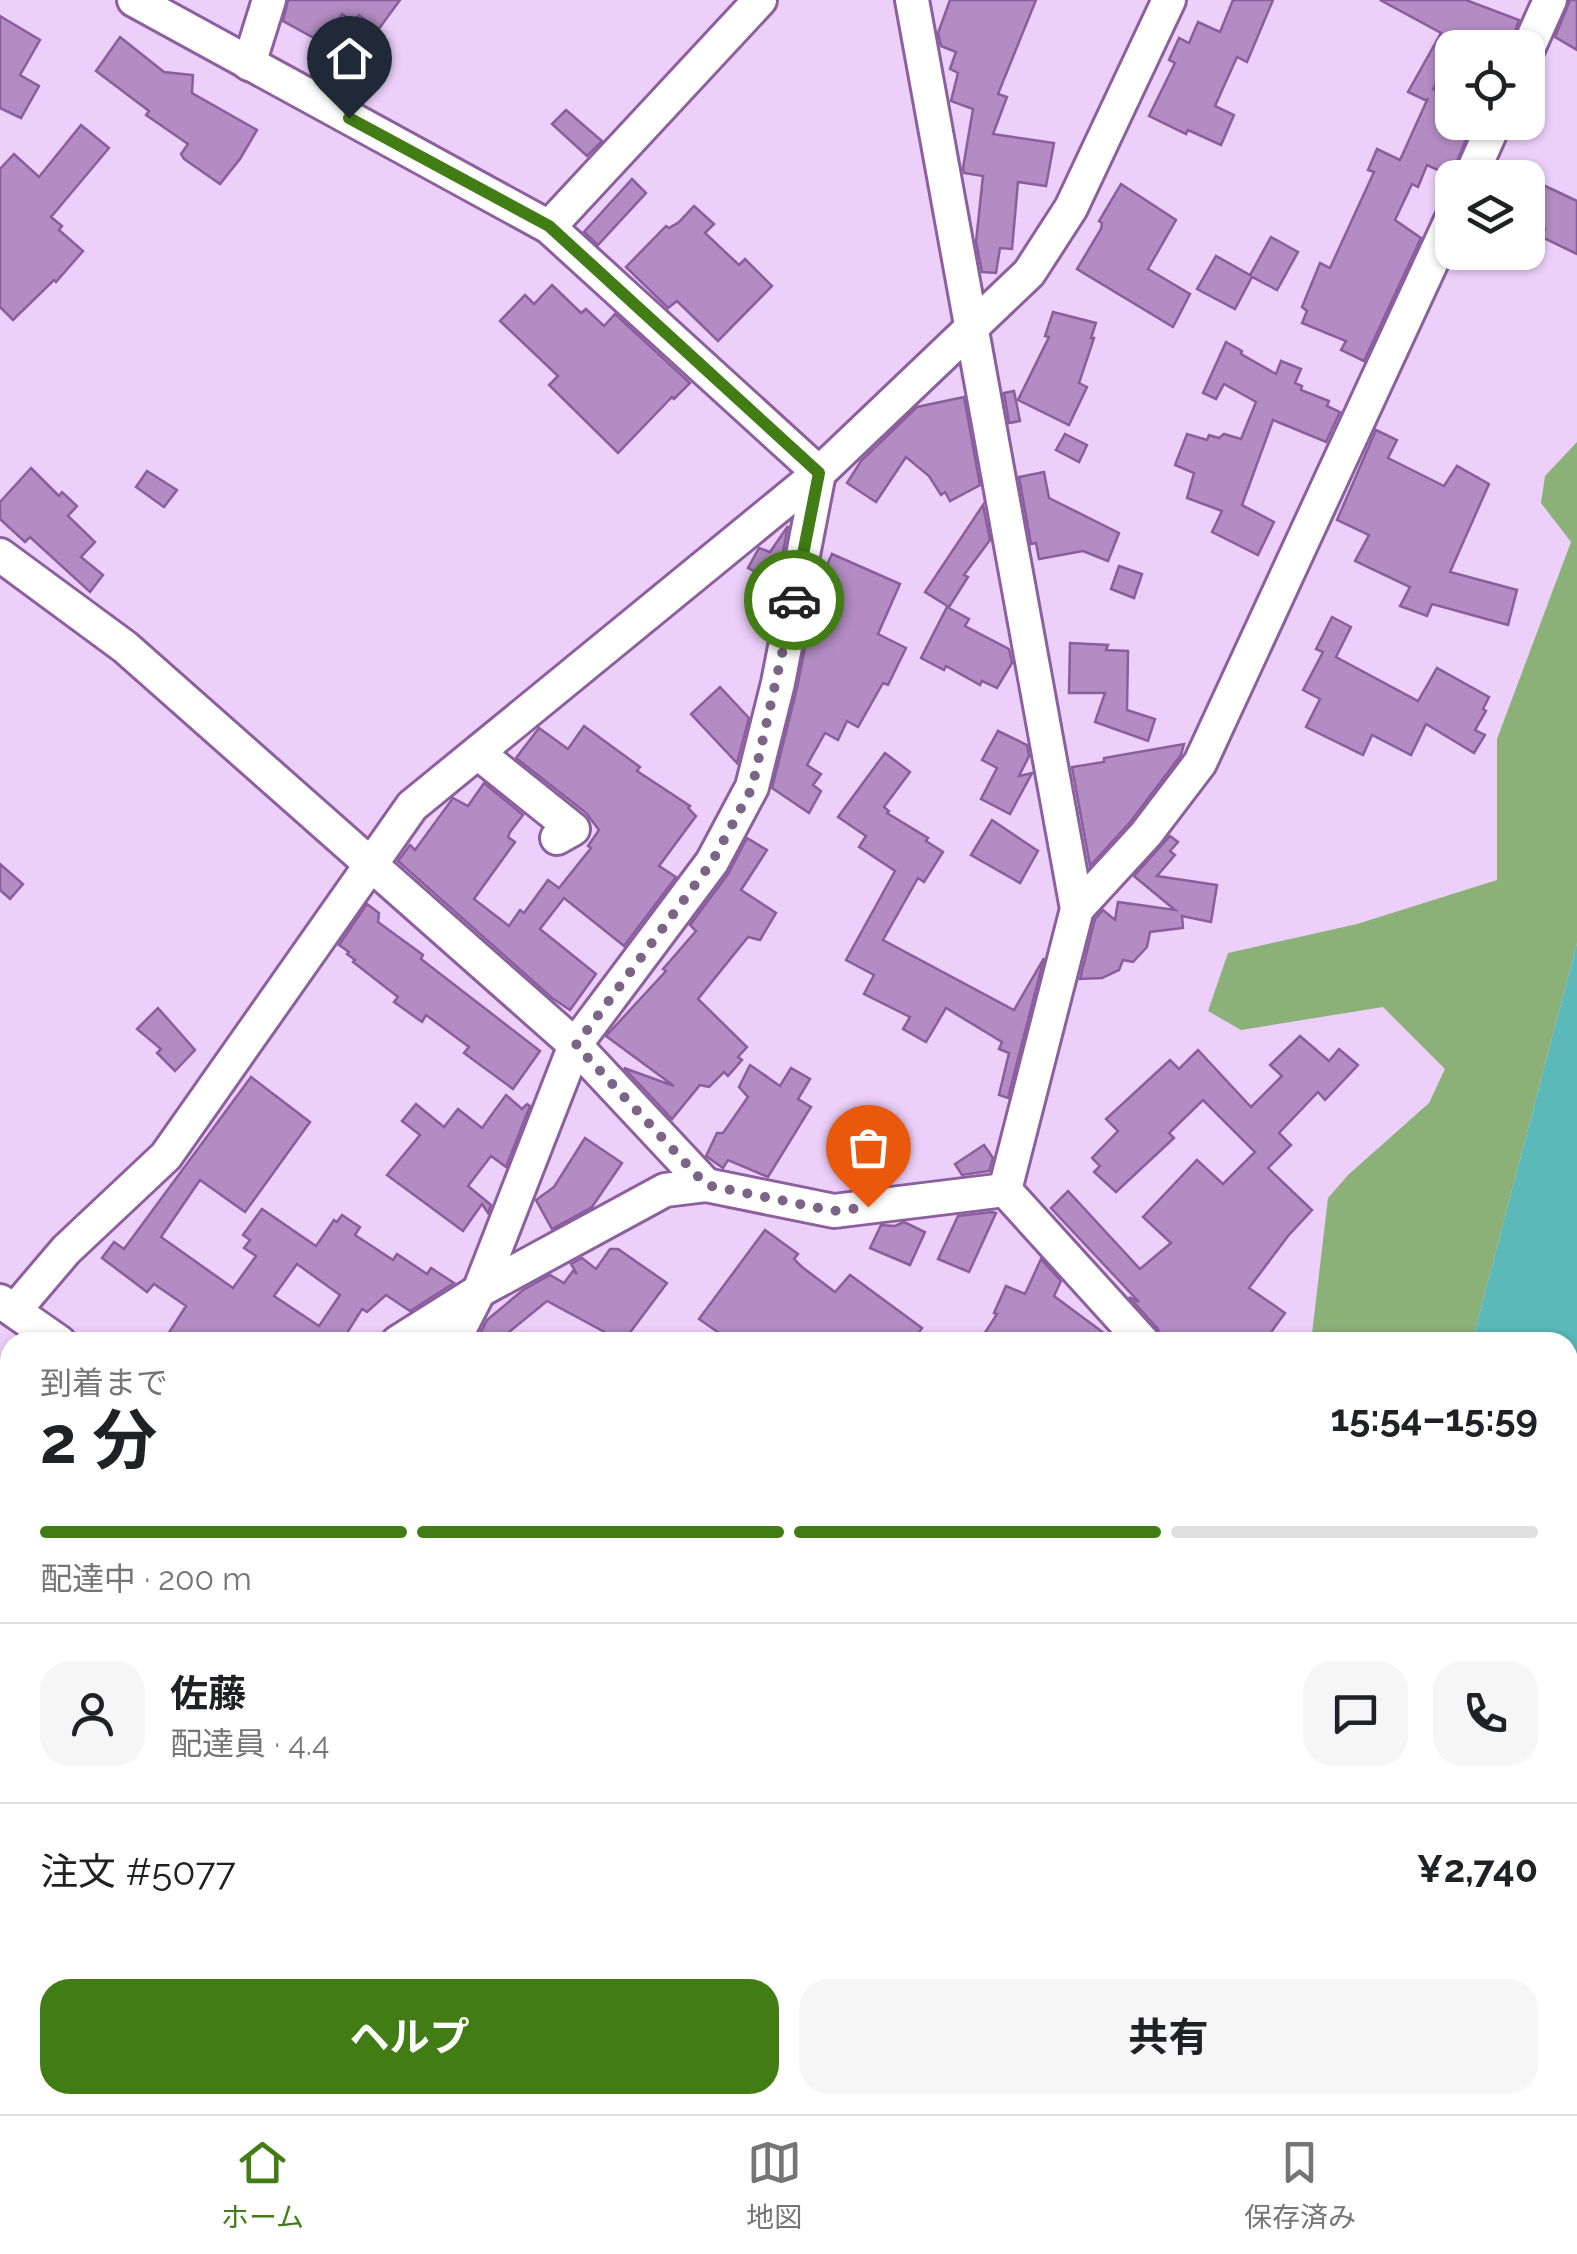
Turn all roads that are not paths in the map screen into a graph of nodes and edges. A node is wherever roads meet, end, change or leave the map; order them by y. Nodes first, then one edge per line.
1 (134, 0) edge
2 (269, 0) edge
3 (760, 0) edge
4 (912, 0) edge
5 (1169, 0) edge
6 (1550, 0) edge
7 (1537, 30) edge
8 (249, 64) junction
9 (549, 226) junction
10 (1435, 255) edge
11 (970, 328) junction
12 (819, 473) junction
13 (0, 555) edge
14 (478, 753) junction
15 (558, 838) dead end
16 (369, 866) junction
17 (1077, 909) junction
18 (576, 1045) junction
19 (706, 1185) junction
20 (1004, 1190) junction
21 (480, 1291) junction
22 (7, 1305) edge
23 (45, 1332) edge
24 (414, 1332) edge
25 (458, 1332) edge
26 (1134, 1332) edge

1 - 8 street
2 - 8 street
3 - 9 street
4 - 11 street
5 - 11 street
6 - 7 street
8 - 9 street
9 - 12 street
10 - 17 street
11 - 12 street
11 - 17 street
12 - 14 street
12 - 18 street
13 - 16 street
14 - 15 street
14 - 16 street
16 - 18 street
16 - 22 street
17 - 20 street
18 - 19 street
18 - 21 street
19 - 20 street
19 - 21 street
20 - 26 street
21 - 24 street
21 - 25 street
22 - 23 street

